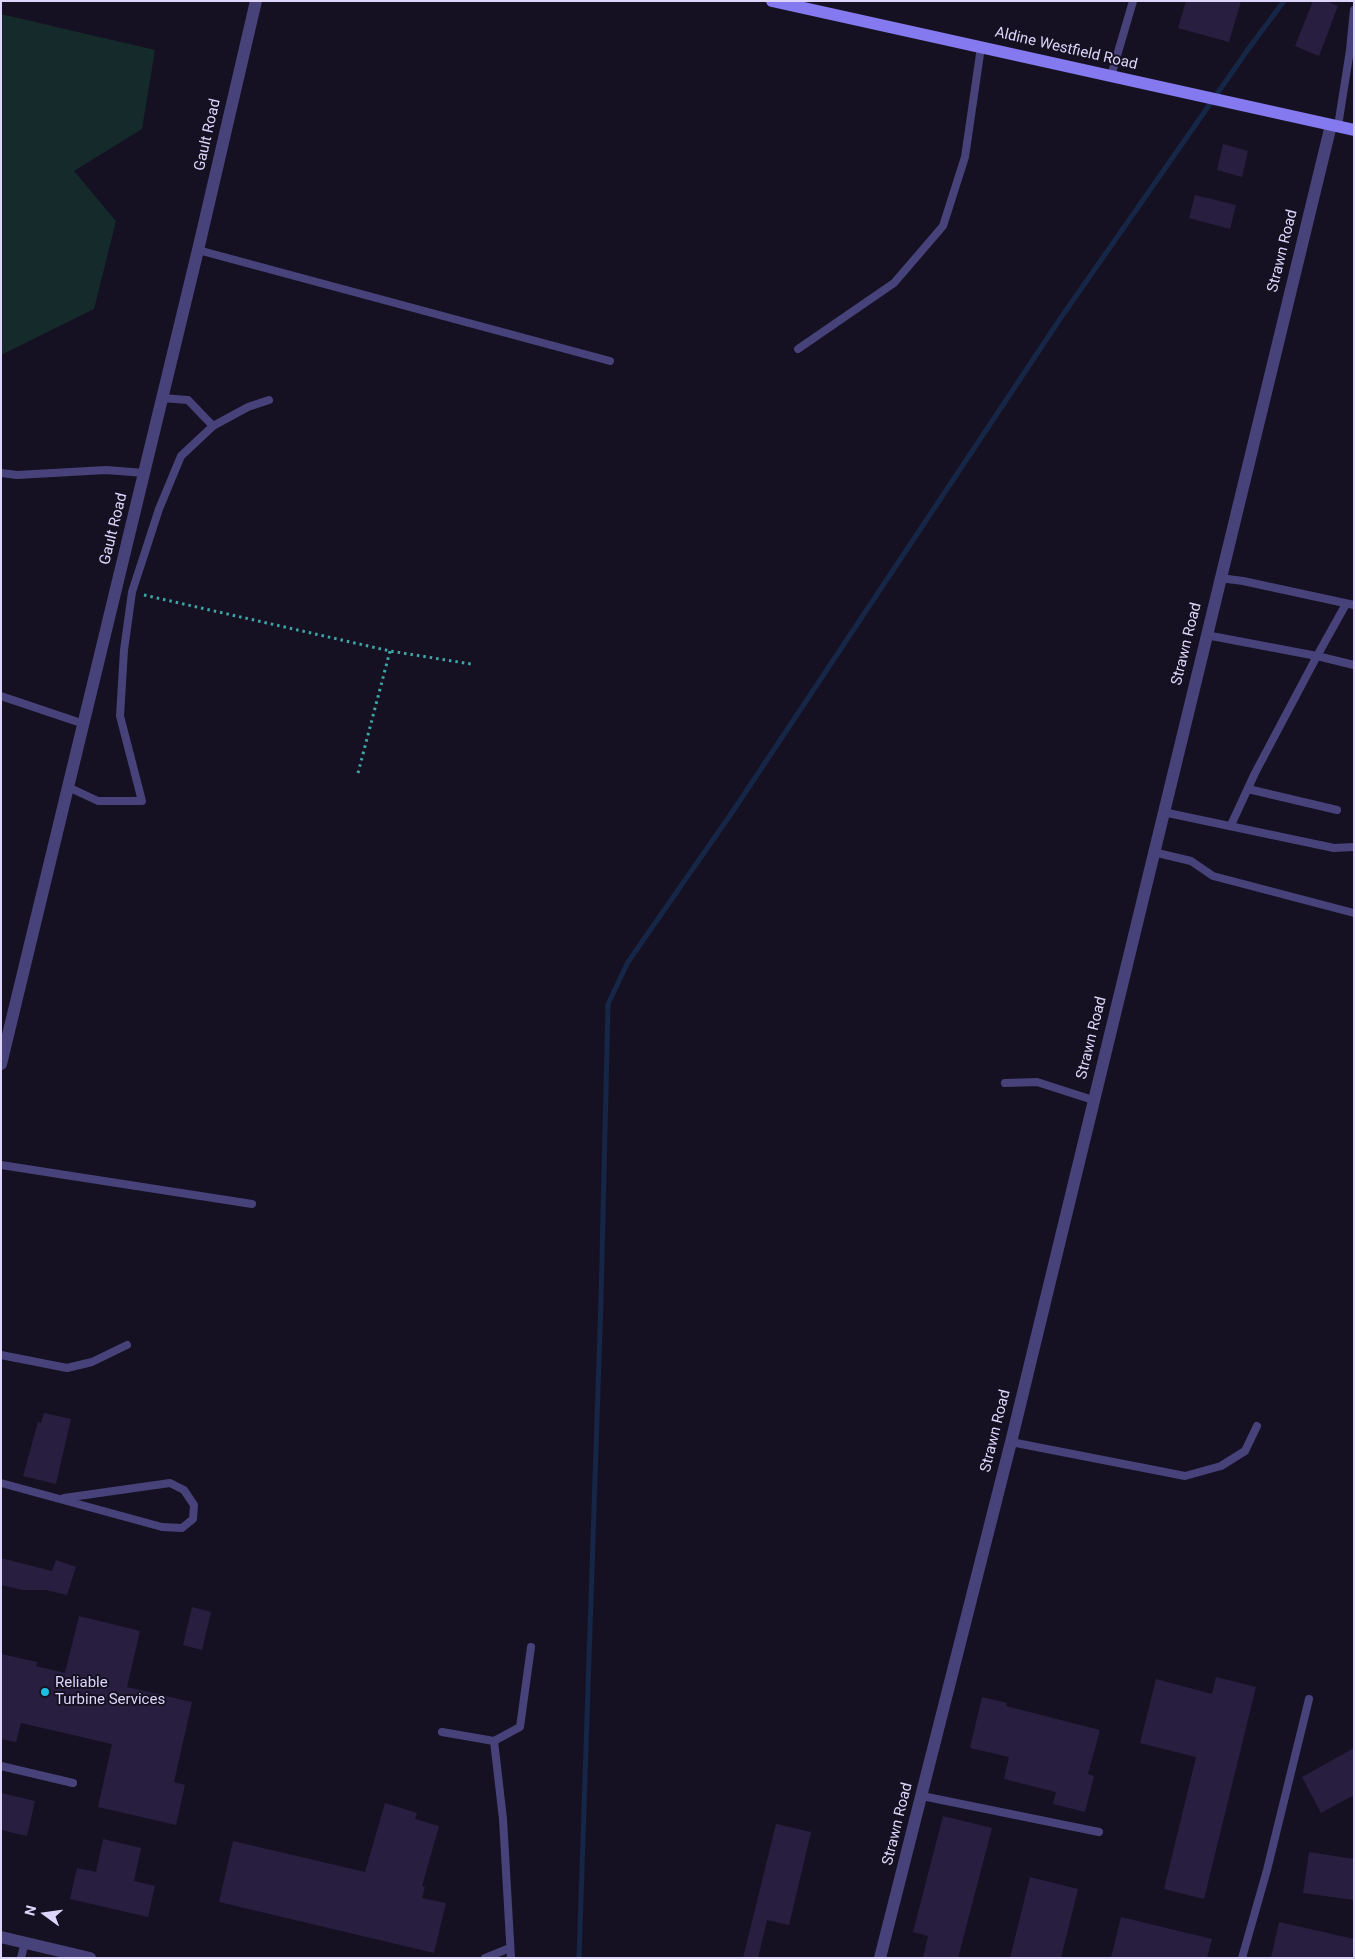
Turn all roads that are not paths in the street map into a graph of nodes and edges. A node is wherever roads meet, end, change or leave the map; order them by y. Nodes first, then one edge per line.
1 (256, 1) edge
2 (772, 1) edge
3 (1134, 1) edge
4 (1354, 10) edge
5 (980, 47) junction
6 (1111, 76) junction
7 (1334, 125) junction
8 (1354, 130) edge
9 (198, 250) junction
10 (798, 349) dead end
11 (610, 361) dead end
12 (162, 398) junction
13 (269, 400) dead end
14 (213, 426) junction
15 (1, 473) edge
16 (144, 473) junction
17 (1220, 578) junction
18 (1350, 605) edge
19 (1206, 635) junction
20 (1317, 656) junction
21 (1354, 665) edge
22 (1, 696) edge
23 (84, 724) junction
24 (68, 787) junction
25 (1248, 789) junction
26 (1337, 810) dead end
27 (1163, 812) junction
28 (1230, 825) junction
29 (1354, 847) edge
30 (1153, 852) junction
31 (1354, 913) edge
32 (1, 1064) edge
33 (1005, 1083) dead end
34 (1093, 1100) junction
35 (1, 1165) edge
36 (252, 1204) dead end
37 (126, 1345) dead end
38 (1, 1355) edge
39 (1257, 1426) dead end
40 (1011, 1442) junction
41 (1, 1483) edge
42 (64, 1498) junction
43 (531, 1647) dead end
44 (1309, 1699) dead end
45 (442, 1732) dead end
46 (494, 1741) junction
47 (1, 1766) edge
48 (73, 1783) dead end
49 (922, 1796) junction
50 (1099, 1832) dead end
51 (1, 1937) edge
52 (25, 1942) junction
53 (510, 1948) junction
54 (21, 1958) edge
55 (90, 1958) edge
56 (485, 1958) edge
57 (511, 1958) edge
58 (880, 1958) edge
59 (1242, 1958) edge

1 - 9 street, Gault Road
2 - 5 main road, Aldine Westfield Road
3 - 6 lane
4 - 7 lane
5 - 6 main road, Aldine Westfield Road
5 - 10 lane
6 - 7 main road, Aldine Westfield Road
7 - 8 main road, Aldine Westfield Road
7 - 17 street, Strawn Road
9 - 11 lane
9 - 12 street, Gault Road
12 - 14 lane
12 - 16 street, Gault Road
13 - 14 lane
14 - 24 lane
15 - 16 lane
16 - 23 street, Gault Road
17 - 18 lane
17 - 19 street, Strawn Road
18 - 20 lane
19 - 20 lane
19 - 27 street, Strawn Road
20 - 21 lane
20 - 25 lane
22 - 23 lane
23 - 24 street, Gault Road
24 - 32 street, Gault Road
25 - 26 lane
25 - 28 lane
27 - 28 lane
27 - 30 street, Strawn Road
28 - 29 lane
30 - 31 lane
30 - 34 street, Strawn Road
33 - 34 lane
34 - 40 street, Strawn Road
35 - 36 lane
37 - 38 lane
39 - 40 lane
40 - 49 street, Strawn Road
41 - 42 lane
42 - 42 lane
43 - 46 lane
44 - 59 lane
45 - 46 lane
46 - 53 lane
47 - 48 lane
49 - 50 lane
49 - 58 street, Strawn Road
51 - 52 street
52 - 54 lane
52 - 55 street
53 - 56 lane
53 - 57 lane

